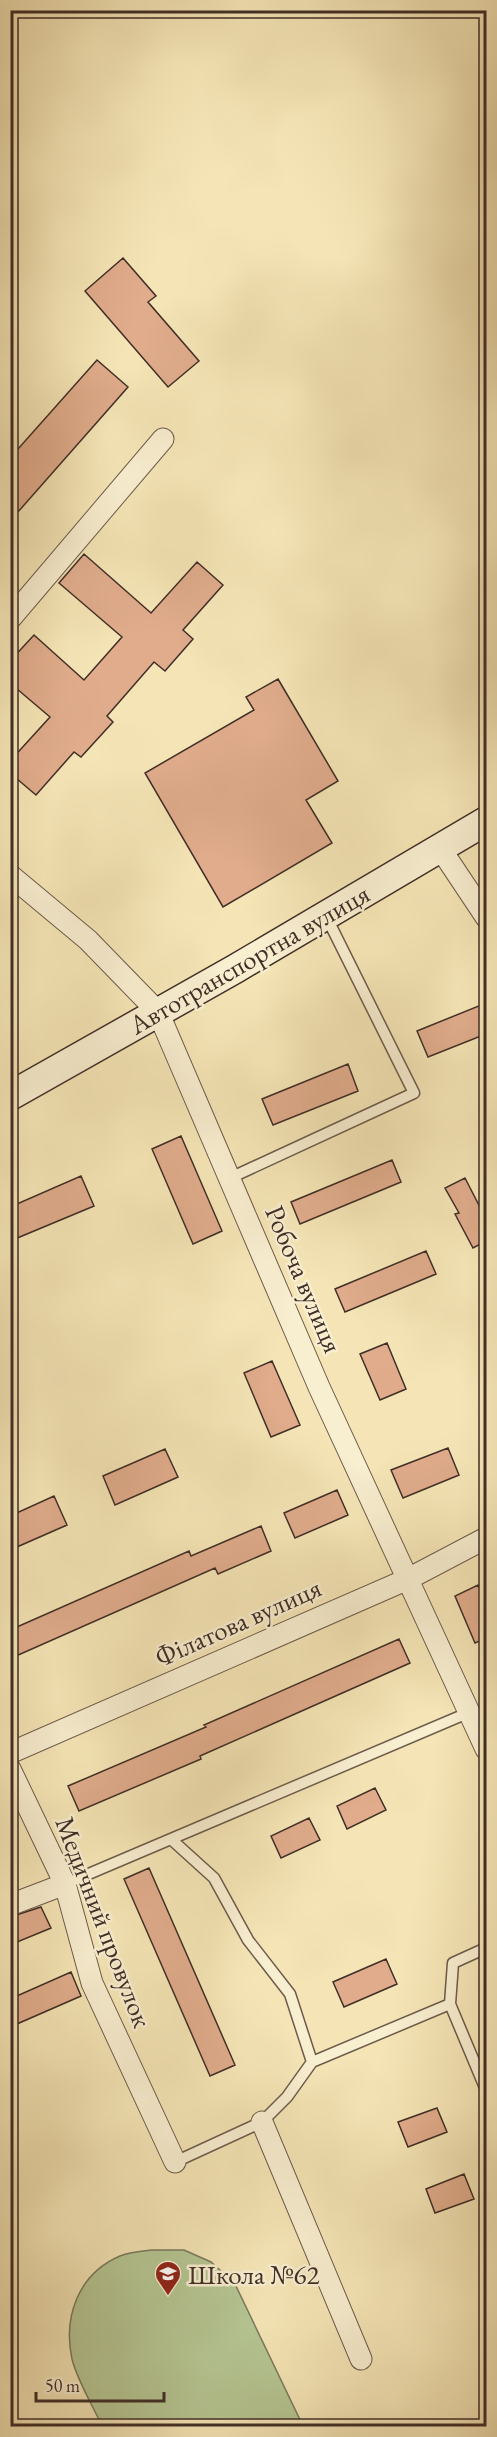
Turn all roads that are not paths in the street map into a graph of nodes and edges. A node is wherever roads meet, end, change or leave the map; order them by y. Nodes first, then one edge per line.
1 (163, 439) dead end
2 (10, 619) edge
3 (486, 821) edge
4 (440, 848) junction
5 (10, 875) edge
6 (326, 916) junction
7 (486, 917) edge
8 (158, 1012) junction
9 (10, 1096) edge
10 (230, 1178) junction
11 (486, 1538) edge
12 (408, 1579) junction
13 (470, 1712) junction
14 (486, 1749) edge
15 (10, 1753) edge
16 (10, 1769) edge
17 (172, 1840) junction
18 (65, 1884) junction
19 (10, 1905) edge
20 (486, 1948) edge
21 (450, 2004) junction
22 (312, 2062) junction
23 (486, 2090) edge
24 (262, 2122) junction
25 (175, 2162) joint
26 (361, 2359) dead end

1 - 2 street
3 - 4 main road, Автотранспортна вулиця
4 - 6 main road, Автотранспортна вулиця
4 - 7 street
5 - 8 street, Робоча вулиця
6 - 8 main road, Автотранспортна вулиця
6 - 10 lane
8 - 9 main road, Автотранспортна вулиця
8 - 10 street, Робоча вулиця
10 - 12 street, Робоча вулиця
11 - 12 street, Філатова вулиця
12 - 13 street, Робоча вулиця
12 - 15 street, Філатова вулиця
13 - 14 street, Робоча вулиця
13 - 17 lane
16 - 18 street, Медичний провулок
17 - 18 lane
17 - 22 lane
18 - 19 street
18 - 25 street, Медичний провулок
20 - 21 lane
21 - 22 lane
21 - 23 lane
22 - 24 lane
24 - 25 lane
24 - 26 street

